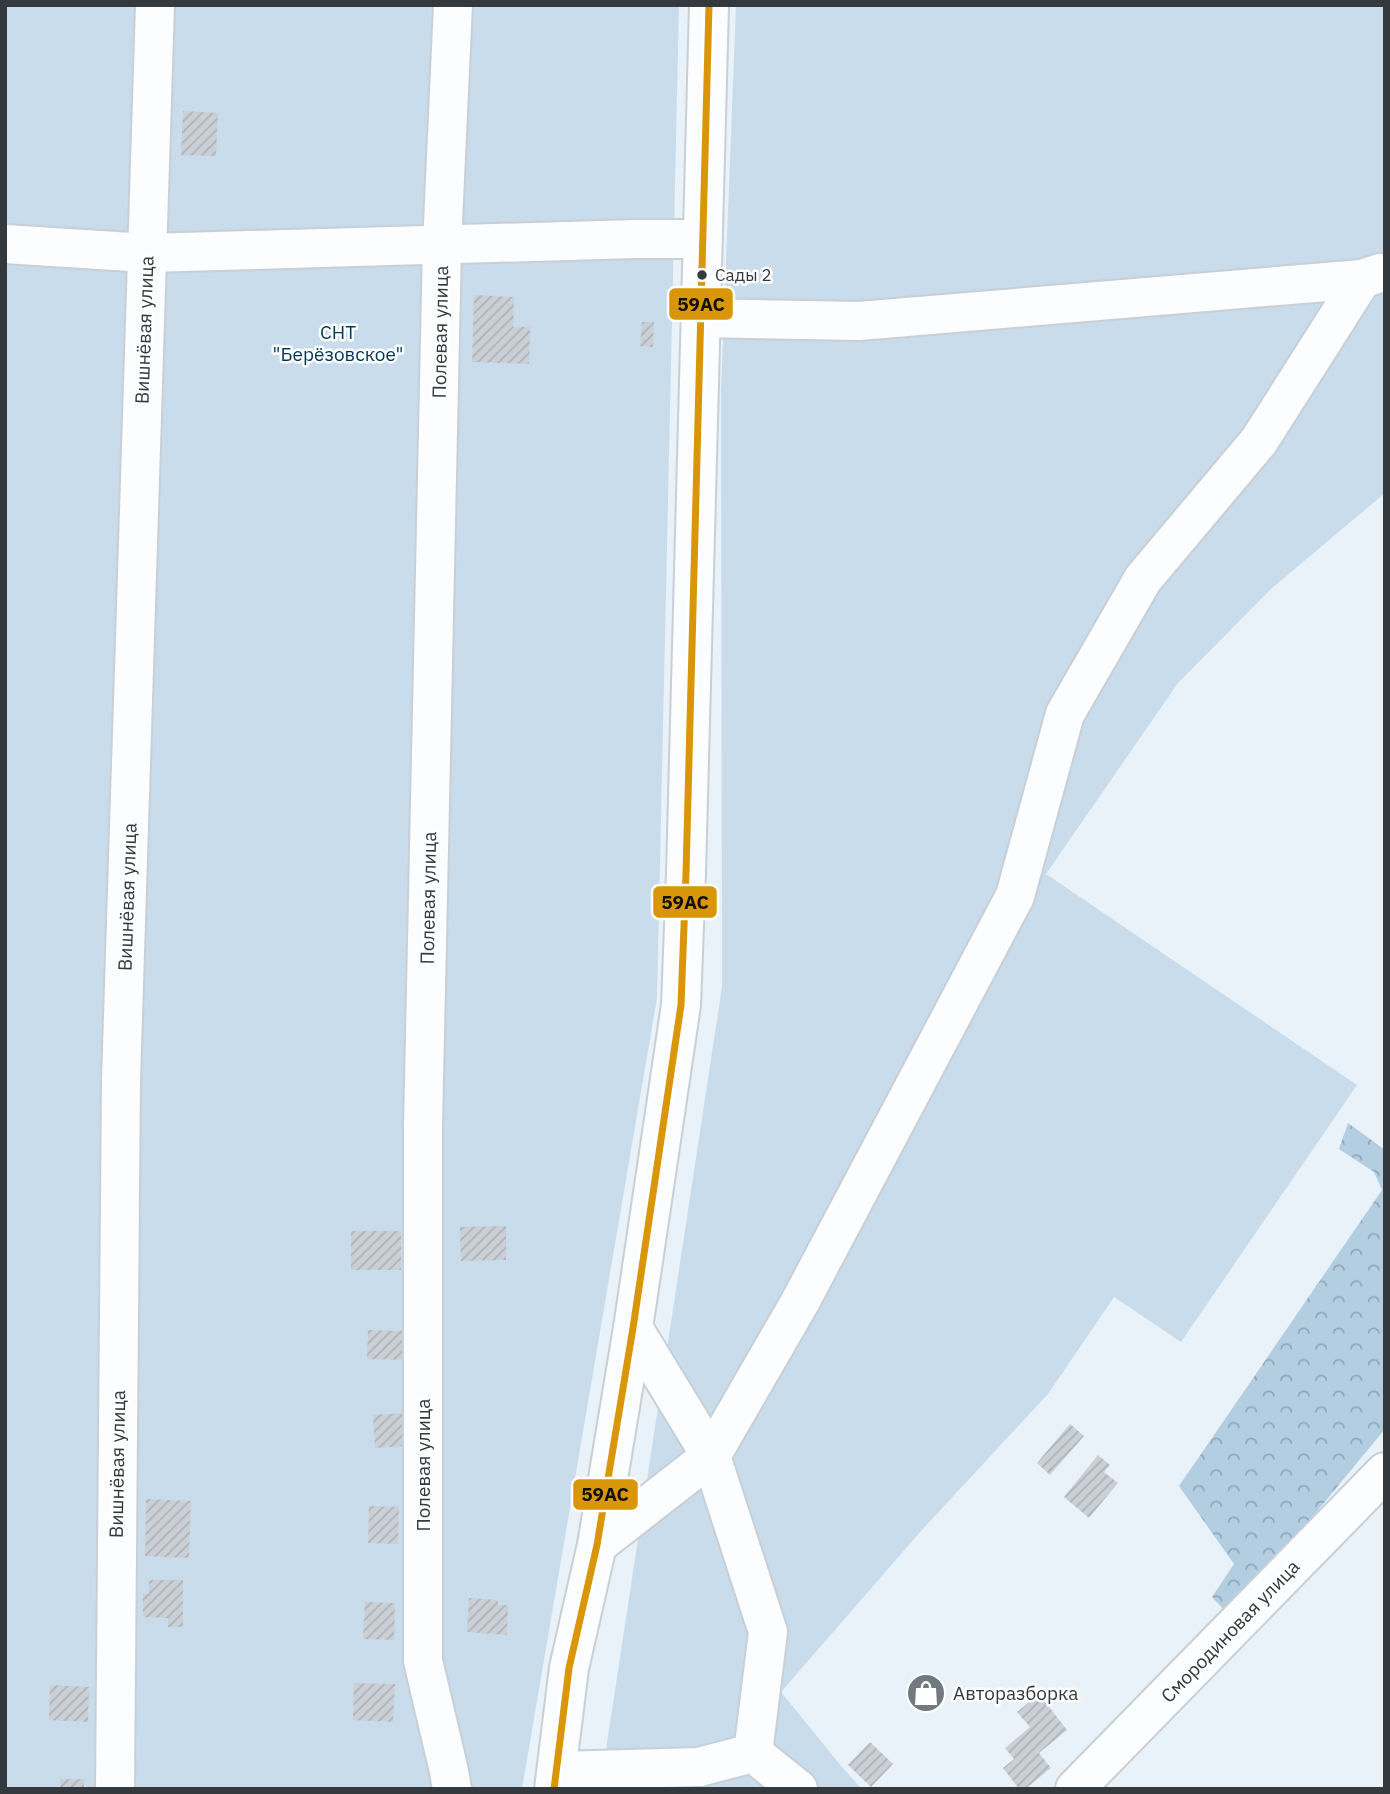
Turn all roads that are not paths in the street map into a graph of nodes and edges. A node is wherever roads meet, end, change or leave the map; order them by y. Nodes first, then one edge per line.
1 (155, 5) edge
2 (453, 5) edge
3 (709, 5) edge
4 (702, 239) junction
5 (5, 244) edge
6 (442, 245) junction
7 (147, 253) junction
8 (1374, 275) edge
9 (701, 318) junction
10 (633, 1328) junction
11 (711, 1456) junction
12 (1385, 1472) edge
13 (597, 1545) junction
14 (753, 1753) junction
15 (555, 1780) edge
16 (115, 1789) edge
17 (452, 1789) edge
18 (798, 1789) edge
19 (1076, 1789) edge

1 - 7 street, Вишнёвая улица
2 - 6 street, Полевая улица
3 - 4 street
4 - 6 street
4 - 9 street
5 - 7 street
6 - 7 street
6 - 17 street, Полевая улица
7 - 16 street, Вишнёвая улица
8 - 9 street
8 - 11 street
9 - 10 street
10 - 11 street
10 - 13 street
11 - 13 street
11 - 14 street
12 - 19 street, Смородиновая улица
13 - 15 street
14 - 15 street
14 - 18 street

